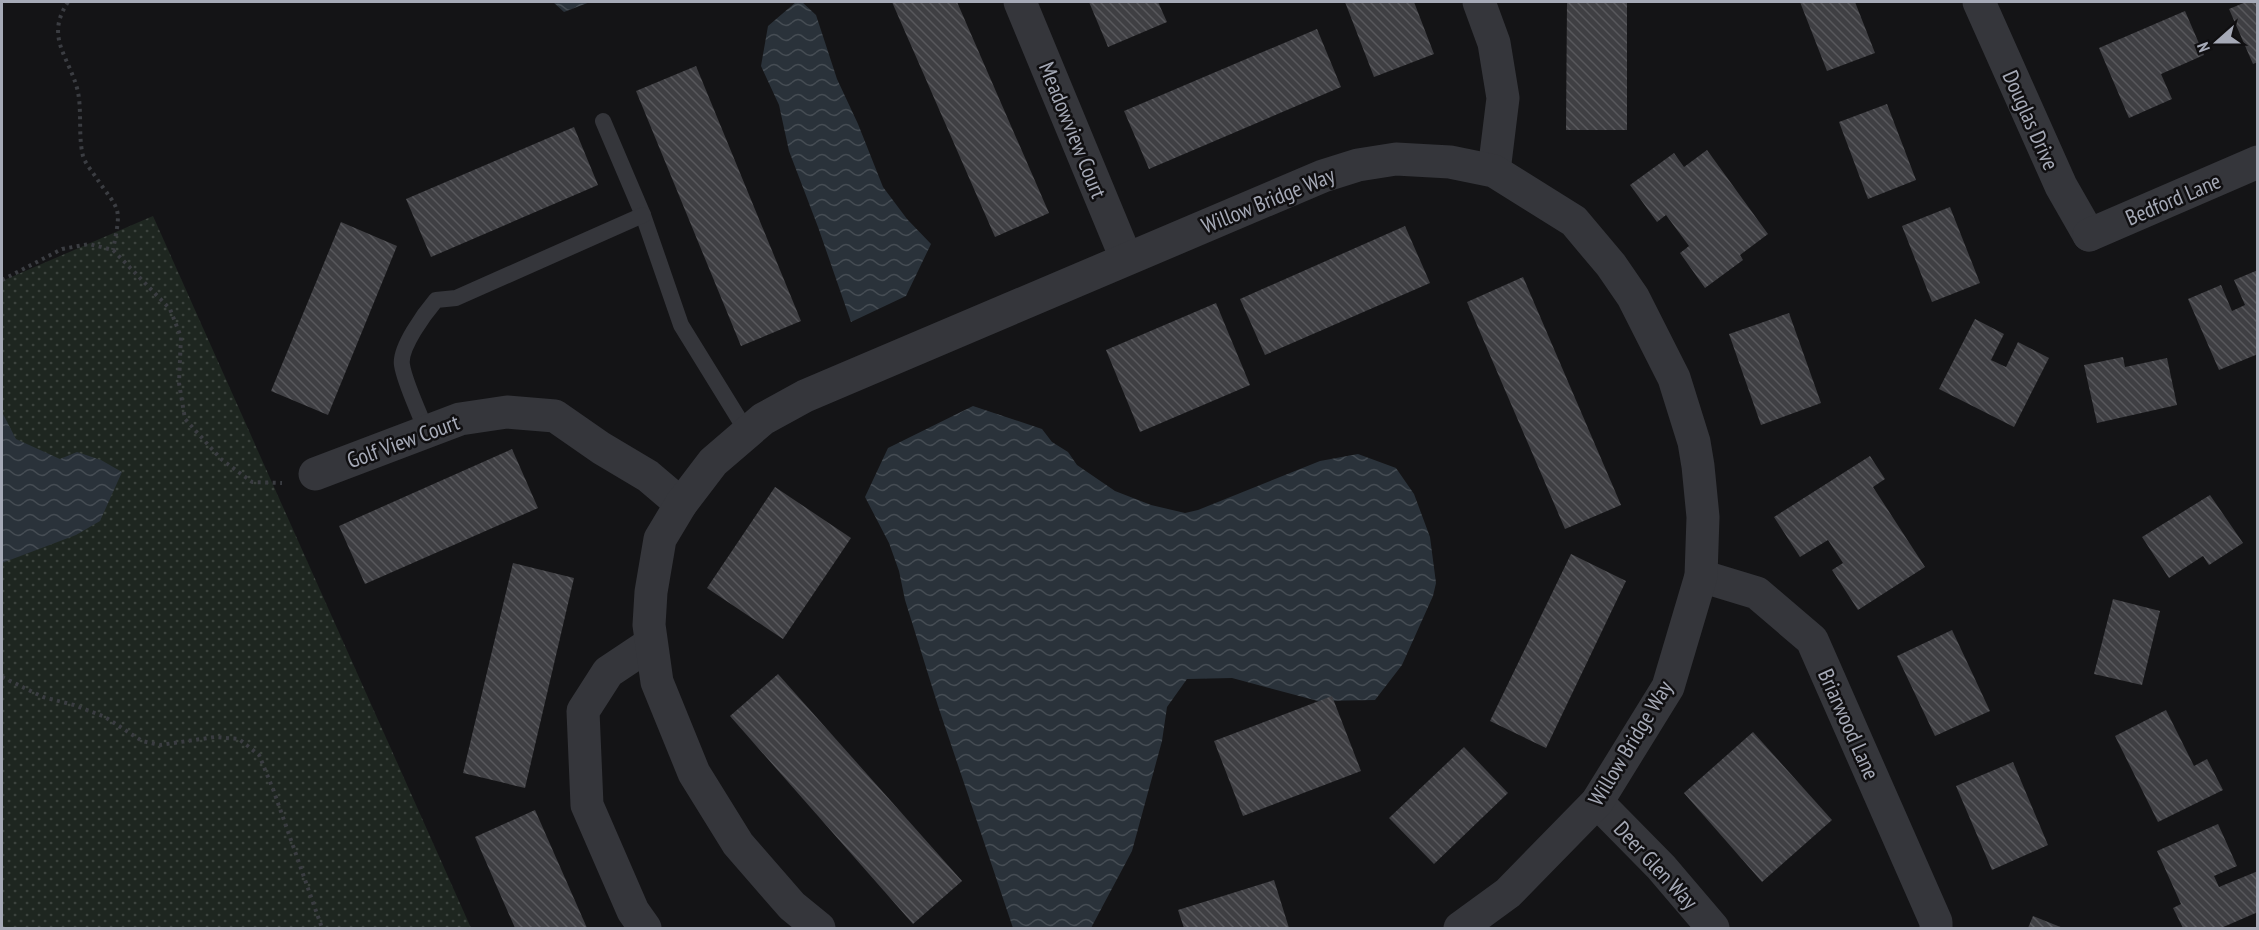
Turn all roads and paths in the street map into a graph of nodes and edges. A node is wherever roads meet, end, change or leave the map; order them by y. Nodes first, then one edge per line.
1 (69, 2) edge
2 (1020, 2) edge
3 (1479, 2) edge
4 (1979, 2) edge
5 (603, 120) dead end
6 (2258, 162) edge
7 (1494, 171) junction
8 (643, 215) junction
9 (2086, 242) joint
10 (112, 250) junction
11 (1126, 258) junction
12 (2, 280) edge
13 (426, 431) junction
14 (747, 432) junction
15 (315, 474) joint
16 (681, 504) junction
17 (1701, 576) junction
18 (650, 644) junction
19 (2, 677) edge
20 (1597, 802) junction
21 (322, 928) edge
22 (645, 928) edge
23 (819, 928) edge
24 (1460, 928) edge
25 (1713, 928) edge
26 (1936, 928) edge

1 - 10 path
2 - 11 street, Meadowview Court
3 - 7 street
4 - 9 street, Douglas Drive
5 - 8 lane
6 - 9 street, Bedford Lane
7 - 11 street, Willow Bridge Way
7 - 17 street, Willow Bridge Way
8 - 13 lane
8 - 14 lane
10 - 12 path
10 - 15 path
11 - 14 street, Willow Bridge Way
13 - 15 street, Golf View Court
13 - 16 street, Golf View Court
14 - 16 street, Willow Bridge Way
16 - 18 street, Willow Bridge Way
17 - 20 street, Willow Bridge Way
17 - 26 street, Briarwood Lane
18 - 22 street
18 - 23 street, Willow Bridge Way
19 - 21 path
20 - 24 street, Willow Bridge Way
20 - 25 street, Deer Glen Way

